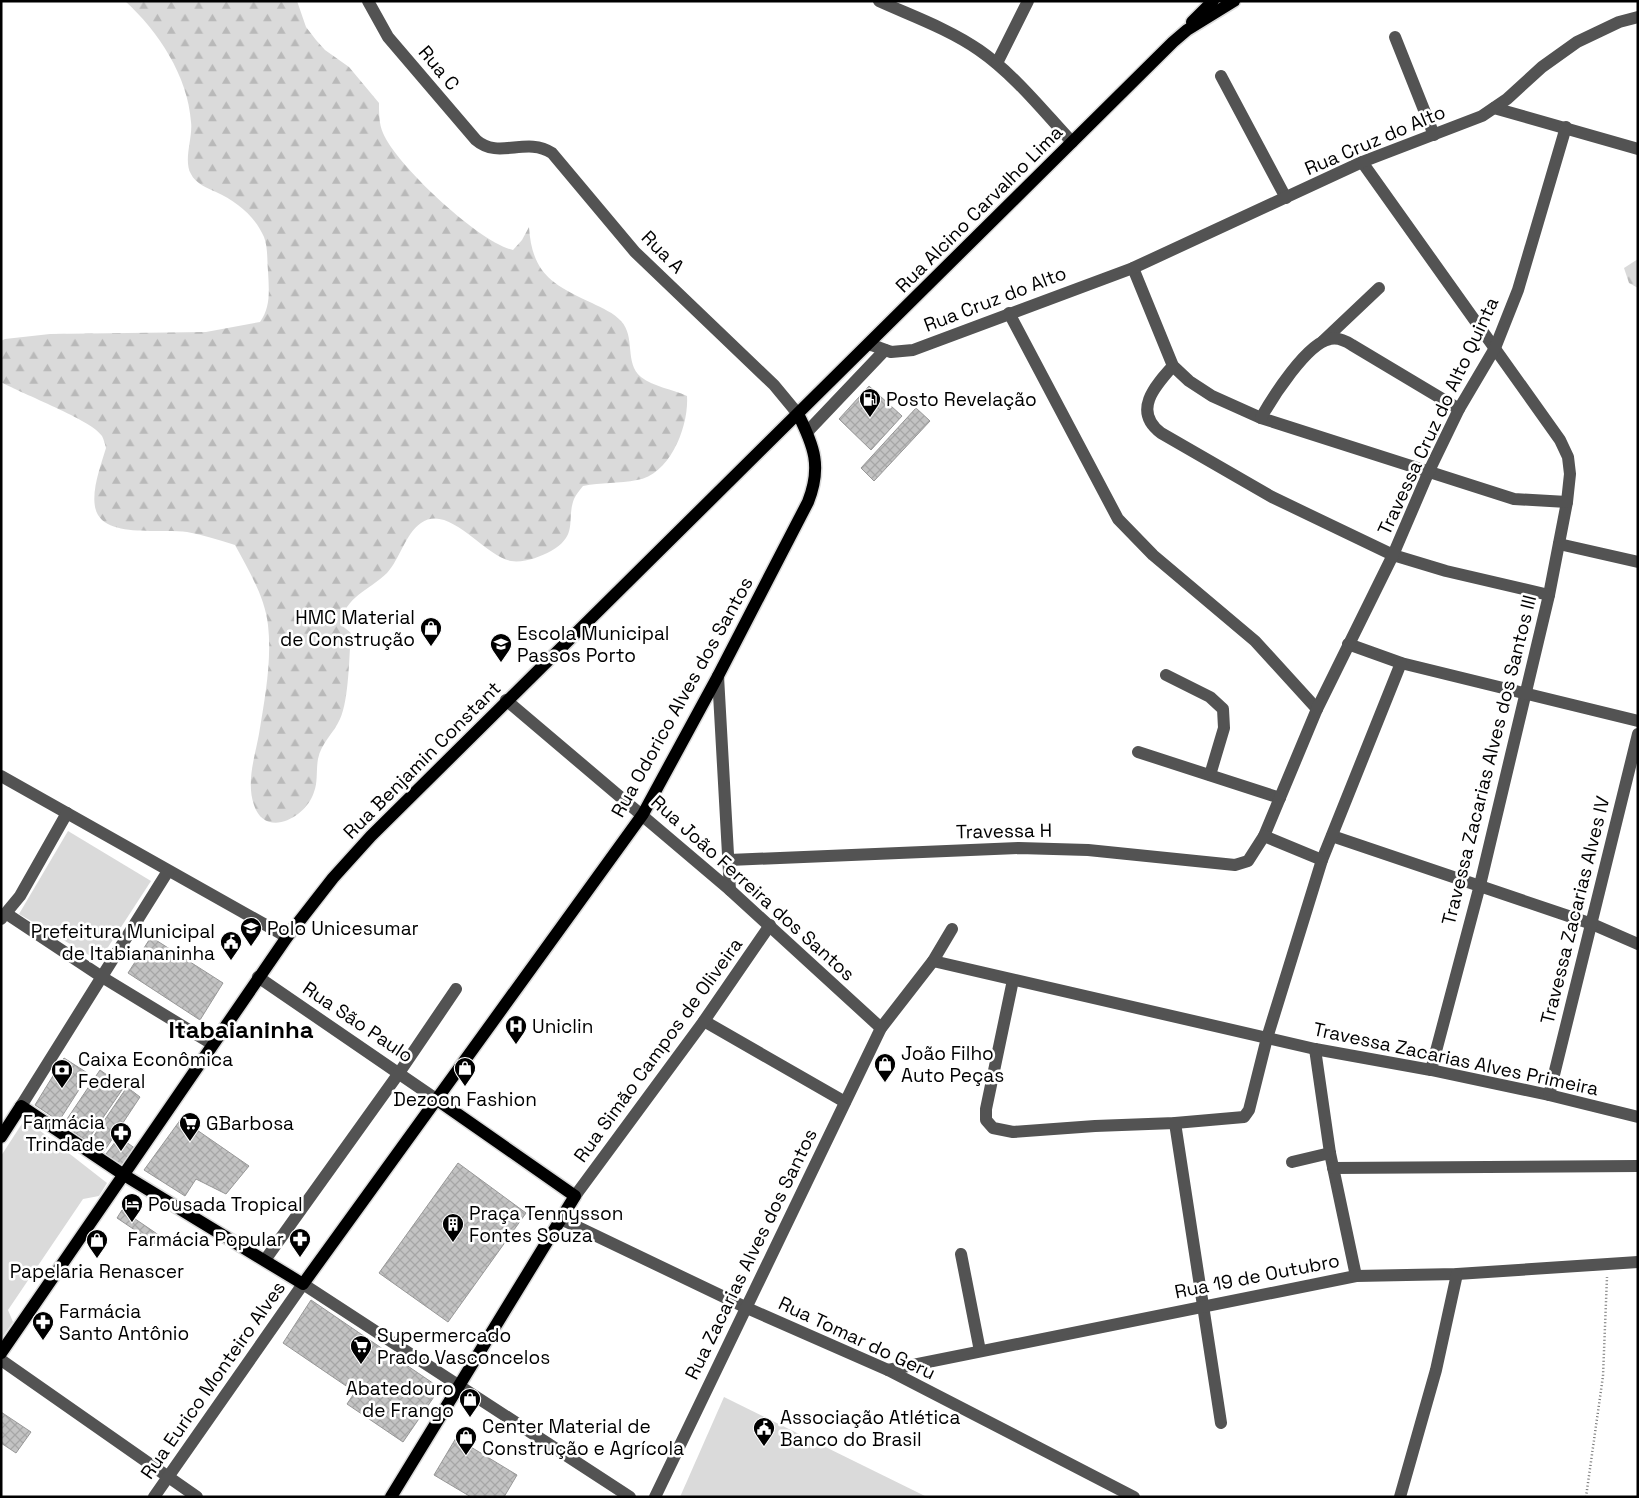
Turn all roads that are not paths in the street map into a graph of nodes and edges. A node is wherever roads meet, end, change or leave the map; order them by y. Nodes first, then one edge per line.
1 (368, 1) edge
2 (879, 1) edge
3 (1028, 1) edge
4 (1213, 1) edge
5 (1234, 1) edge
6 (1638, 17) edge
7 (1186, 30) junction
8 (1395, 37) dead end
9 (997, 63) junction
10 (1221, 76) dead end
11 (1494, 108) junction
12 (1566, 127) junction
13 (1434, 135) junction
14 (1072, 142) junction
15 (492, 148) joint
16 (1638, 149) edge
17 (1362, 162) junction
18 (1286, 198) junction
19 (1133, 268) junction
20 (1379, 288) dead end
21 (1009, 313) junction
22 (1323, 341) junction
23 (869, 344) junction
24 (1494, 348) junction
25 (885, 350) junction
26 (1173, 366) junction
27 (1459, 410) junction
28 (798, 414) junction
29 (1261, 418) junction
30 (807, 432) junction
31 (1429, 471) junction
32 (1567, 502) junction
33 (1559, 544) junction
34 (1393, 555) junction
35 (1638, 562) edge
36 (1549, 595) junction
37 (1348, 644) junction
38 (1401, 662) junction
39 (1166, 675) dead end
40 (718, 676) junction
41 (1525, 694) junction
42 (506, 700) junction
43 (1317, 709) junction
44 (1638, 721) edge
45 (1638, 734) edge
46 (1138, 752) dead end
47 (1210, 775) junction
48 (1, 776) edge
49 (1280, 798) junction
50 (67, 813) junction
51 (642, 814) junction
52 (1264, 836) junction
53 (1332, 836) junction
54 (729, 860) junction
55 (1322, 860) junction
56 (168, 871) junction
57 (1480, 885) junction
58 (730, 890) junction
59 (4, 916) edge
60 (1592, 924) junction
61 (770, 925) junction
62 (952, 929) dead end
63 (287, 937) junction
64 (1638, 944) edge
65 (934, 961) junction
66 (102, 977) junction
67 (258, 977) junction
68 (1013, 980) junction
69 (456, 989) dead end
70 (704, 1021) junction
71 (881, 1028) junction
72 (1267, 1038) junction
73 (212, 1044) junction
74 (1315, 1049) junction
75 (1431, 1070) junction
76 (399, 1073) junction
77 (1549, 1095) junction
78 (436, 1099) junction
79 (845, 1102) junction
80 (21, 1106) junction
81 (1638, 1117) edge
82 (1175, 1123) junction
83 (1, 1137) edge
84 (1330, 1153) junction
85 (1292, 1162) dead end
86 (1638, 1166) edge
87 (1334, 1168) junction
88 (124, 1175) junction
89 (576, 1196) junction
90 (561, 1219) junction
91 (961, 1254) dead end
92 (265, 1260) junction
93 (1638, 1262) edge
94 (1457, 1274) junction
95 (1356, 1276) junction
96 (303, 1284) junction
97 (1203, 1306) junction
98 (747, 1308) junction
99 (980, 1352) junction
100 (1, 1353) edge
101 (1, 1360) edge
102 (888, 1370) junction
103 (459, 1384) junction
104 (1221, 1423) dead end
105 (168, 1477) junction
106 (154, 1497) edge
107 (197, 1497) edge
108 (391, 1497) edge
109 (630, 1497) edge
110 (655, 1497) edge
111 (1134, 1497) edge
112 (1400, 1497) edge

1 - 15 street, Rua C
2 - 9 street
3 - 9 street
4 - 7 main road, Rua Alcino Carvalho Lima
5 - 7 main road, Rua Alcino Carvalho Lima
6 - 11 street, Rua Cruz do Alto
7 - 14 main road, Rua Alcino Carvalho Lima
8 - 13 street
9 - 14 street
10 - 18 street
11 - 12 street
11 - 13 street, Rua Cruz do Alto
12 - 16 street
12 - 24 street, Travessa Cruz do Alto Quinta
13 - 17 street, Rua Cruz do Alto
14 - 23 main road, Rua Alcino Carvalho Lima
15 - 28 street, Rua A
17 - 18 street, Rua Cruz do Alto
17 - 24 street
18 - 19 street, Rua Cruz do Alto
19 - 21 street, Rua Cruz do Alto
19 - 26 street
20 - 22 street
21 - 25 street, Rua Cruz do Alto
21 - 43 street
22 - 27 street
22 - 29 street
23 - 25 street, Rua Cruz do Alto
23 - 28 main road, Rua Alcino Carvalho Lima
24 - 27 street, Travessa Cruz do Alto Quinta
24 - 32 street, Travessa Zacarias Alves dos Santos III
25 - 30 street
26 - 29 street
26 - 34 street
27 - 31 street, Travessa Cruz do Alto Quinta
28 - 30 main road, Rua Odorico Alves dos Santos
28 - 42 main road, Rua Benjamin Constant
29 - 31 street
30 - 40 main road, Rua Odorico Alves dos Santos
31 - 32 street
31 - 34 street, Travessa Cruz do Alto Quinta
32 - 33 street, Travessa Zacarias Alves dos Santos III
33 - 35 street
33 - 36 street, Travessa Zacarias Alves dos Santos III
34 - 36 street
34 - 37 street, Travessa Cruz do Alto Quinta
36 - 41 street, Travessa Zacarias Alves dos Santos III
37 - 38 street
37 - 43 street, Travessa Cruz do Alto Quinta
38 - 41 street
38 - 53 street
39 - 47 street
40 - 51 main road, Rua Odorico Alves dos Santos
40 - 54 street
41 - 44 street
41 - 57 street, Travessa Zacarias Alves dos Santos III
42 - 51 street, Rua João Ferreira dos Santos
42 - 63 main road, Rua Benjamin Constant
43 - 49 street, Travessa Cruz do Alto Quinta
45 - 60 street, Travessa Zacarias Alves IV
46 - 47 street
47 - 49 street
48 - 50 street
49 - 52 street, Travessa H
50 - 56 street
50 - 59 street
51 - 58 street, Rua João Ferreira dos Santos
51 - 78 main road, Rua Odorico Alves dos Santos
52 - 54 street, Travessa H
52 - 55 street
53 - 55 street
53 - 57 street
54 - 58 street
55 - 72 street
56 - 63 street
56 - 66 street
57 - 60 street
57 - 75 street, Travessa Zacarias Alves dos Santos III
58 - 61 street, Rua João Ferreira dos Santos
59 - 66 street
60 - 64 street
60 - 77 street, Travessa Zacarias Alves IV
61 - 70 street, Rua Simão Campos de Oliveira
61 - 71 street, Rua João Ferreira dos Santos
62 - 65 street, Rua Zacarias Alves dos Santos
63 - 67 main road, Rua Benjamin Constant
65 - 68 street, Travessa Zacarias Alves Primeira
65 - 71 street, Rua Zacarias Alves dos Santos
66 - 73 street
66 - 80 street
67 - 73 main road, Rua Benjamin Constant
67 - 76 street, Rua São Paulo
68 - 72 street, Travessa Zacarias Alves Primeira
68 - 82 street
69 - 76 street
70 - 79 street
70 - 89 street, Rua Simão Campos de Oliveira
71 - 79 street, Rua Zacarias Alves dos Santos
72 - 74 street, Travessa Zacarias Alves Primeira
72 - 82 street
73 - 88 main road, Rua Benjamin Constant
74 - 75 street, Travessa Zacarias Alves Primeira
74 - 84 street
75 - 77 street, Travessa Zacarias Alves Primeira
76 - 78 street, Rua São Paulo
76 - 92 street
77 - 81 street, Travessa Zacarias Alves Primeira
78 - 89 main road
78 - 96 main road
79 - 98 street, Rua Zacarias Alves dos Santos
80 - 83 main road
80 - 88 main road
82 - 97 street
84 - 85 street
84 - 87 street
86 - 87 street
87 - 95 street
88 - 92 main road
88 - 100 main road, Rua Benjamin Constant
89 - 90 main road
90 - 98 street, Rua Tomar do Geru
90 - 103 main road
91 - 99 street
92 - 96 main road
93 - 94 street, Rua 19 de Outubro
94 - 95 street, Rua 19 de Outubro
94 - 112 street
95 - 97 street, Rua 19 de Outubro
96 - 103 street
96 - 105 street, Rua Eurico Monteiro Alves
97 - 99 street, Rua 19 de Outubro
97 - 104 street
98 - 102 street, Rua Tomar do Geru
98 - 110 street, Rua Zacarias Alves dos Santos
99 - 102 street, Rua 19 de Outubro
101 - 105 street
102 - 111 street, Rua Tomar do Geru
103 - 108 main road
103 - 109 street
105 - 106 street, Rua Eurico Monteiro Alves
105 - 107 street

